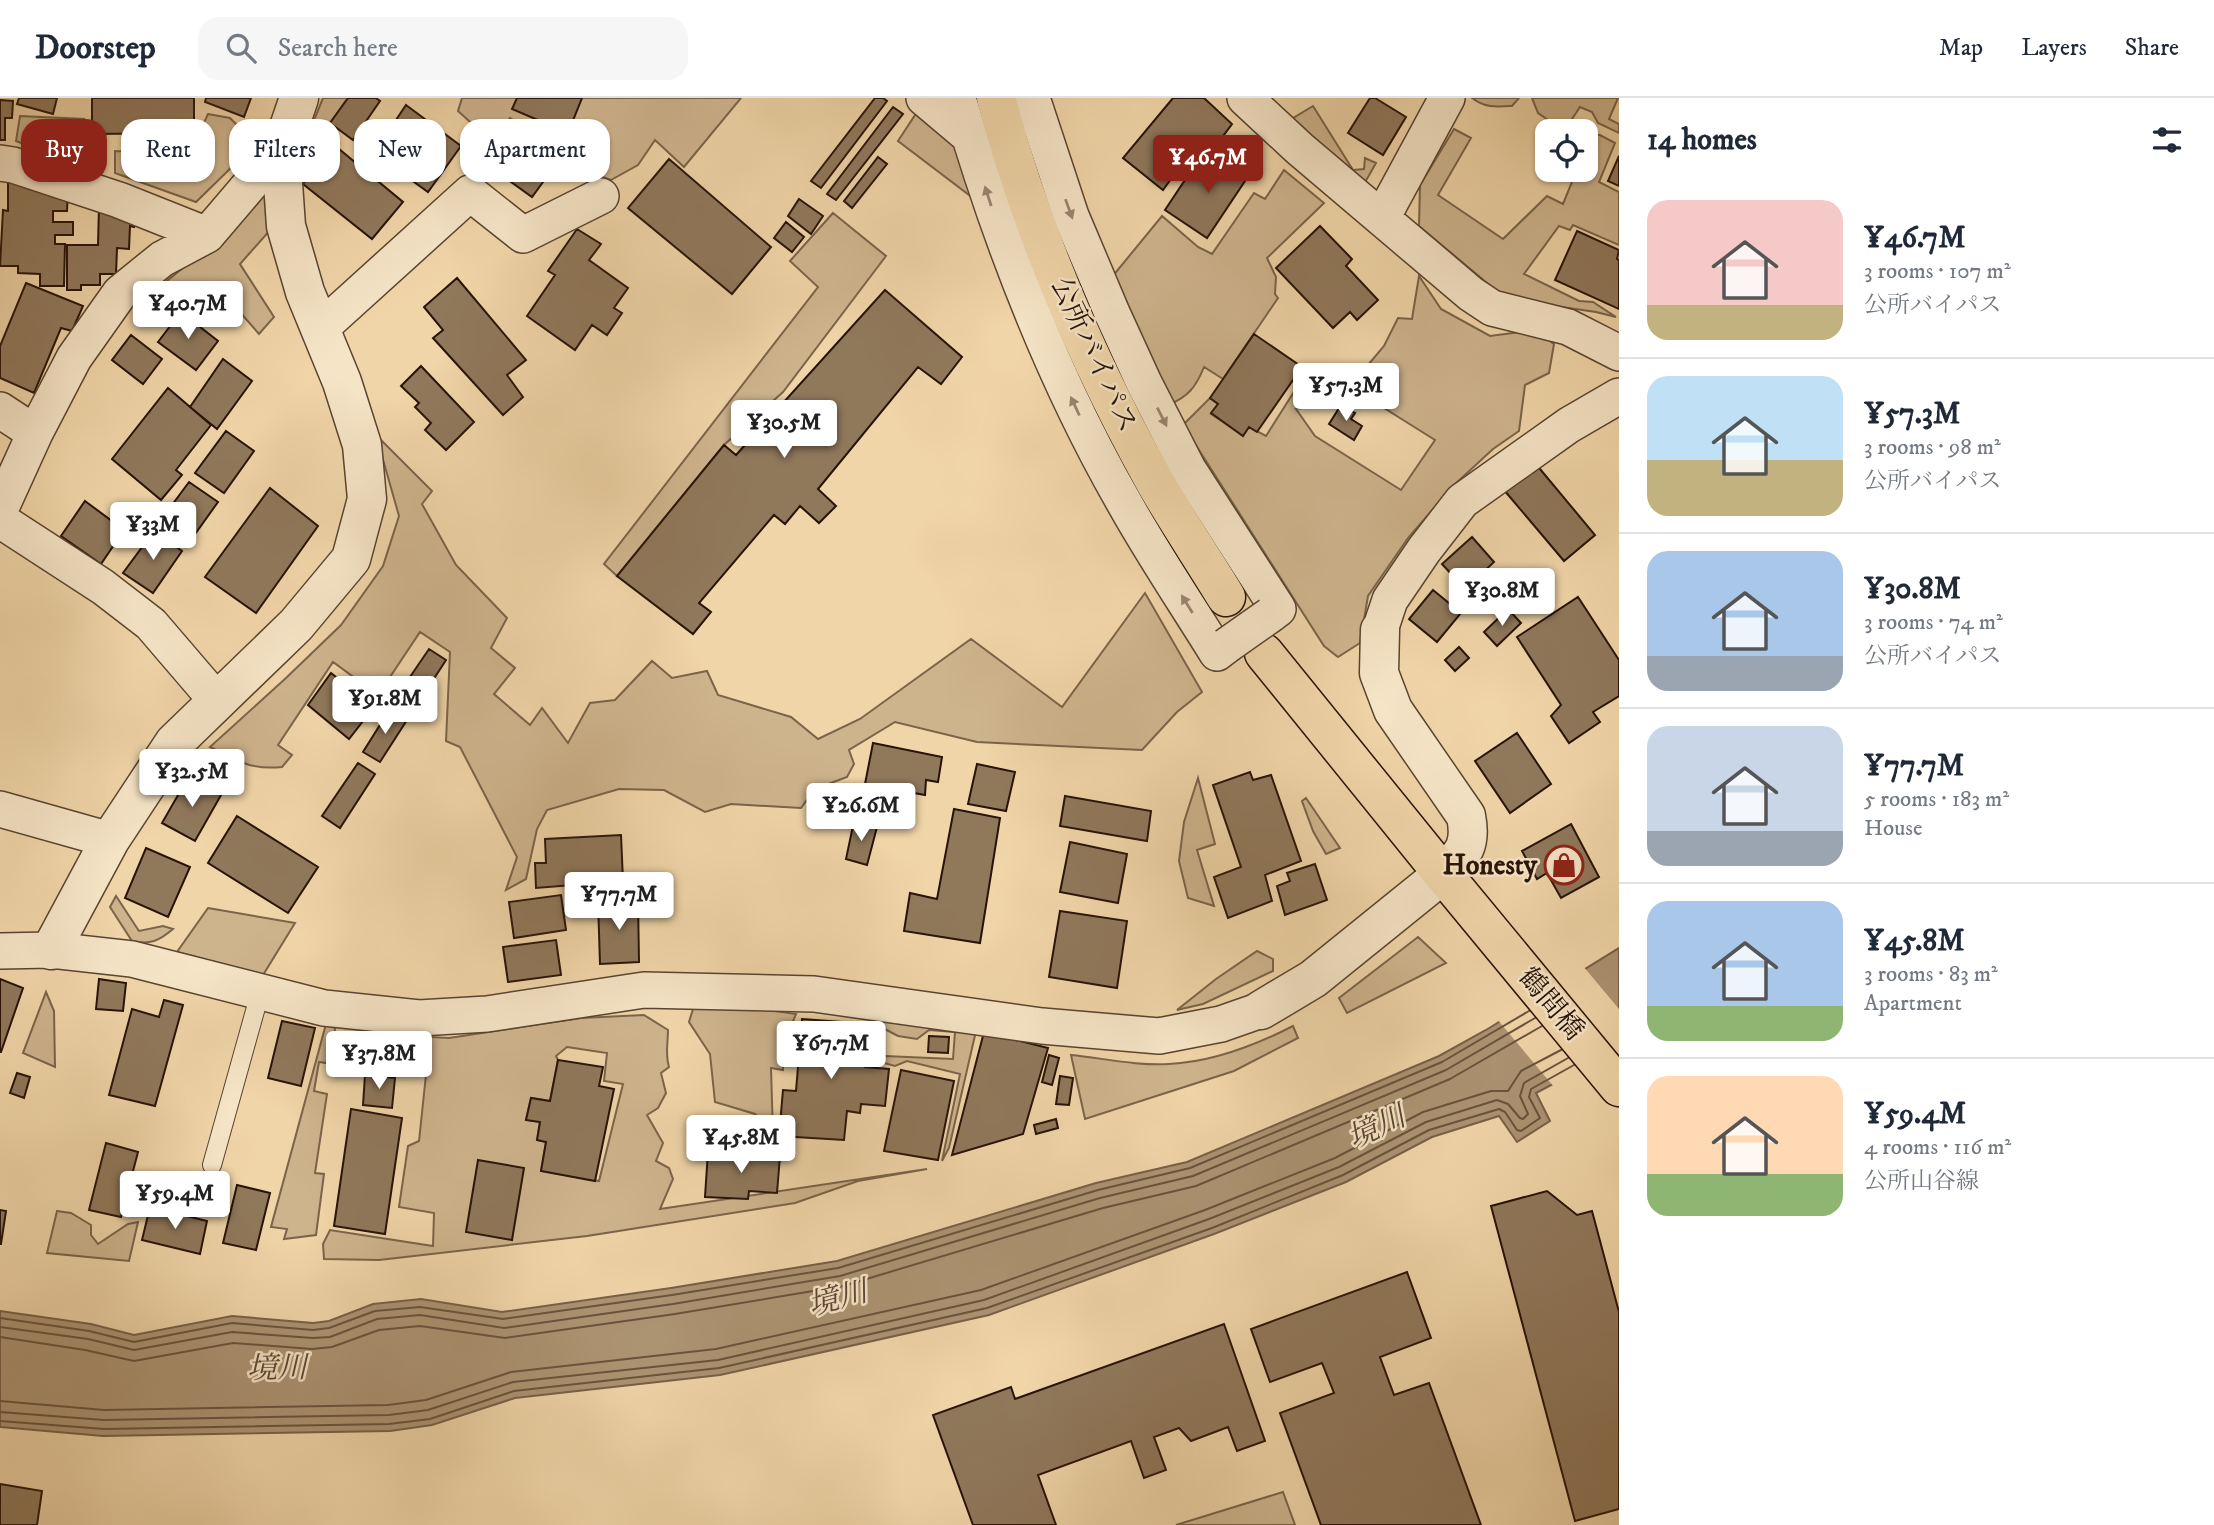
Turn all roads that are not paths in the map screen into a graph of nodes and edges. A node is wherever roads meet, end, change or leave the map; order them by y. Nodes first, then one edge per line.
1 (299, 98) edge
2 (924, 98) edge
3 (957, 98) edge
4 (996, 98) edge
5 (1032, 98) edge
6 (1245, 98) edge
7 (1447, 98) edge
8 (292, 119) edge
9 (969, 136) junction
10 (0, 163) edge
11 (252, 182) edge
12 (283, 182) edge
13 (601, 196) dead end
14 (1382, 218) junction
15 (206, 235) junction
16 (321, 328) junction
17 (1619, 353) edge
18 (1619, 396) edge
19 (0, 410) edge
20 (35, 433) junction
21 (0, 510) edge
22 (0, 520) edge
23 (1226, 597) dead end
24 (1380, 630) joint
25 (1265, 653) dead end
26 (217, 701) junction
27 (0, 809) edge
28 (110, 840) junction
29 (1443, 874) junction
30 (51, 950) junction
31 (0, 951) edge
32 (260, 993) junction
33 (1261, 1010) joint
34 (1619, 1087) edge
35 (212, 1165) dead end

1 - 8 street
2 - 9 street
3 - 9 street
4 - 23 main road, 公所バイパス
5 -> 9 street, bridge
6 - 14 street
7 - 14 street
10 - 15 street
11 - 15 street
12 - 16 street
13 - 16 street
14 - 17 street
15 - 20 street
16 - 26 street
18 - 24 street
19 - 20 street
20 - 21 street
22 - 26 street
24 - 29 street
25 - 29 main road
26 - 28 street
27 - 28 street
28 - 30 street
29 - 33 street
29 - 34 main road, 鶴間橋
30 - 31 street
30 - 32 street
32 - 33 street
32 - 35 lane

